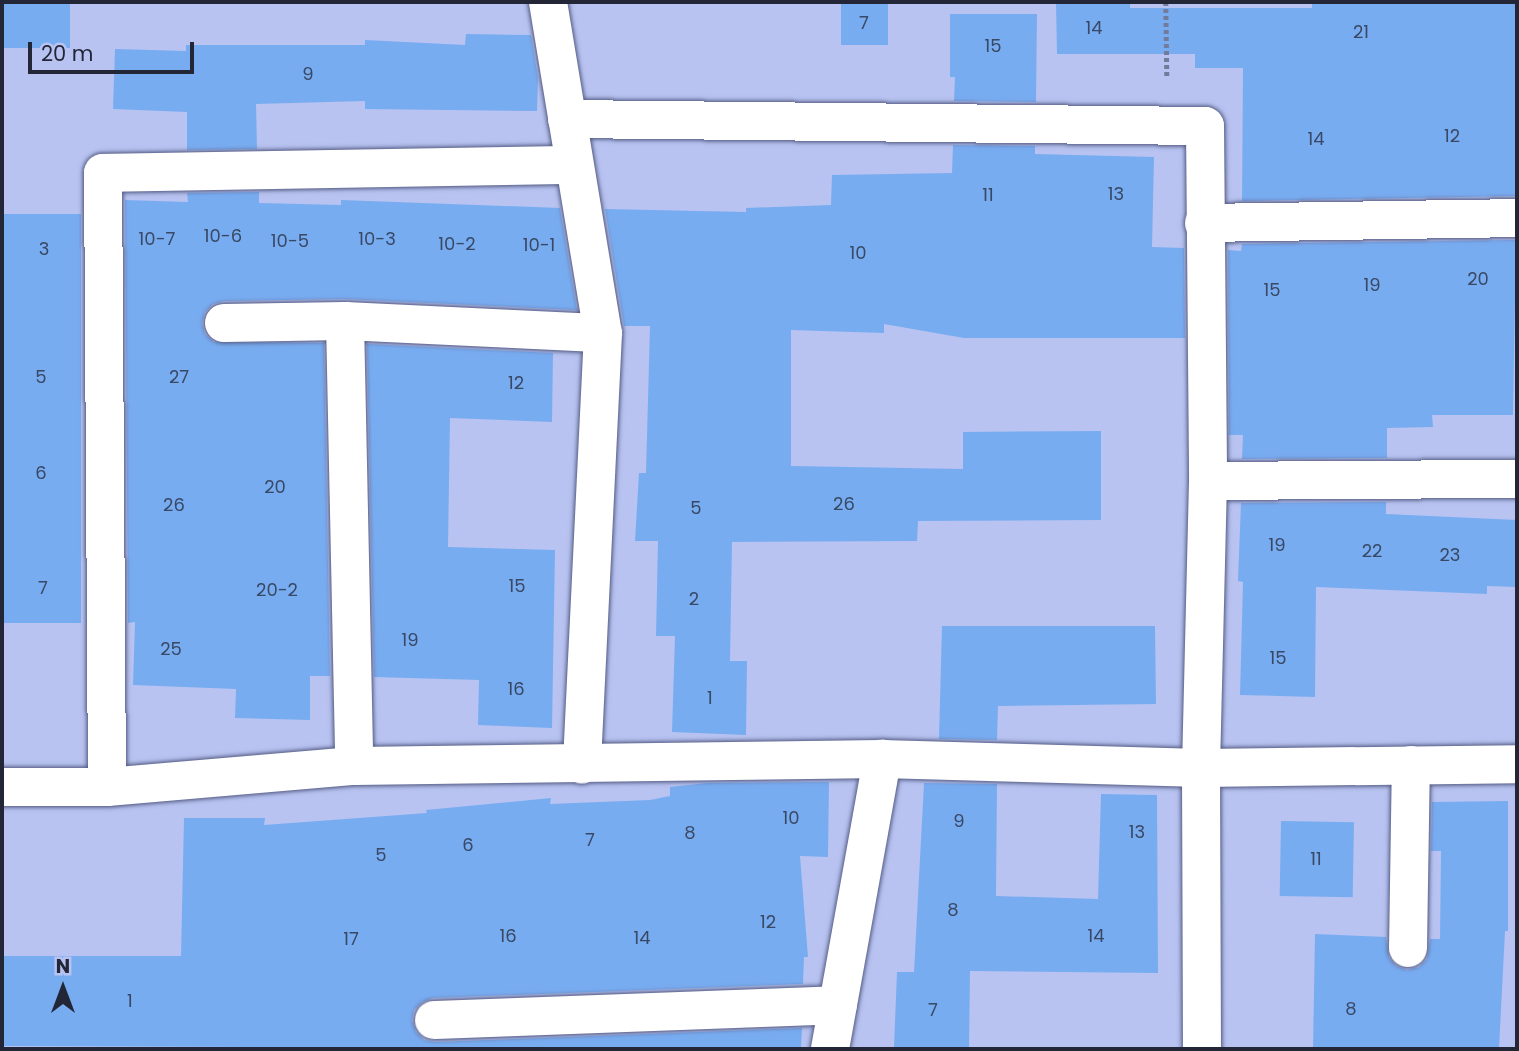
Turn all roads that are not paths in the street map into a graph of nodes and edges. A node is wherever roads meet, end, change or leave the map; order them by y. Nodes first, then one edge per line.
1 (548, 2) edge
2 (567, 119) junction
3 (574, 165) junction
4 (1517, 218) edge
5 (1204, 223) junction
6 (345, 321) junction
7 (224, 323) dead end
8 (603, 333) junction
9 (1517, 479) edge
10 (1208, 481) junction
11 (882, 759) junction
12 (1517, 764) edge
13 (582, 765) junction
14 (1411, 765) junction
15 (354, 766) junction
16 (1202, 768) junction
17 (2, 787) edge
18 (107, 787) junction
19 (1408, 948) dead end
20 (838, 1005) junction
21 (434, 1020) dead end
22 (830, 1049) edge
23 (1202, 1049) edge

1 - 2 street
2 - 3 street
2 - 5 street
3 - 8 street
3 - 18 street
4 - 5 street
5 - 10 street
6 - 7 street
6 - 8 street
6 - 15 street
8 - 13 street
9 - 10 street
10 - 16 street
11 - 13 street
11 - 16 street
11 - 20 street
12 - 14 street
13 - 15 street
14 - 16 street
14 - 19 street
15 - 18 street
16 - 23 street
17 - 18 street
20 - 21 street
20 - 22 street

